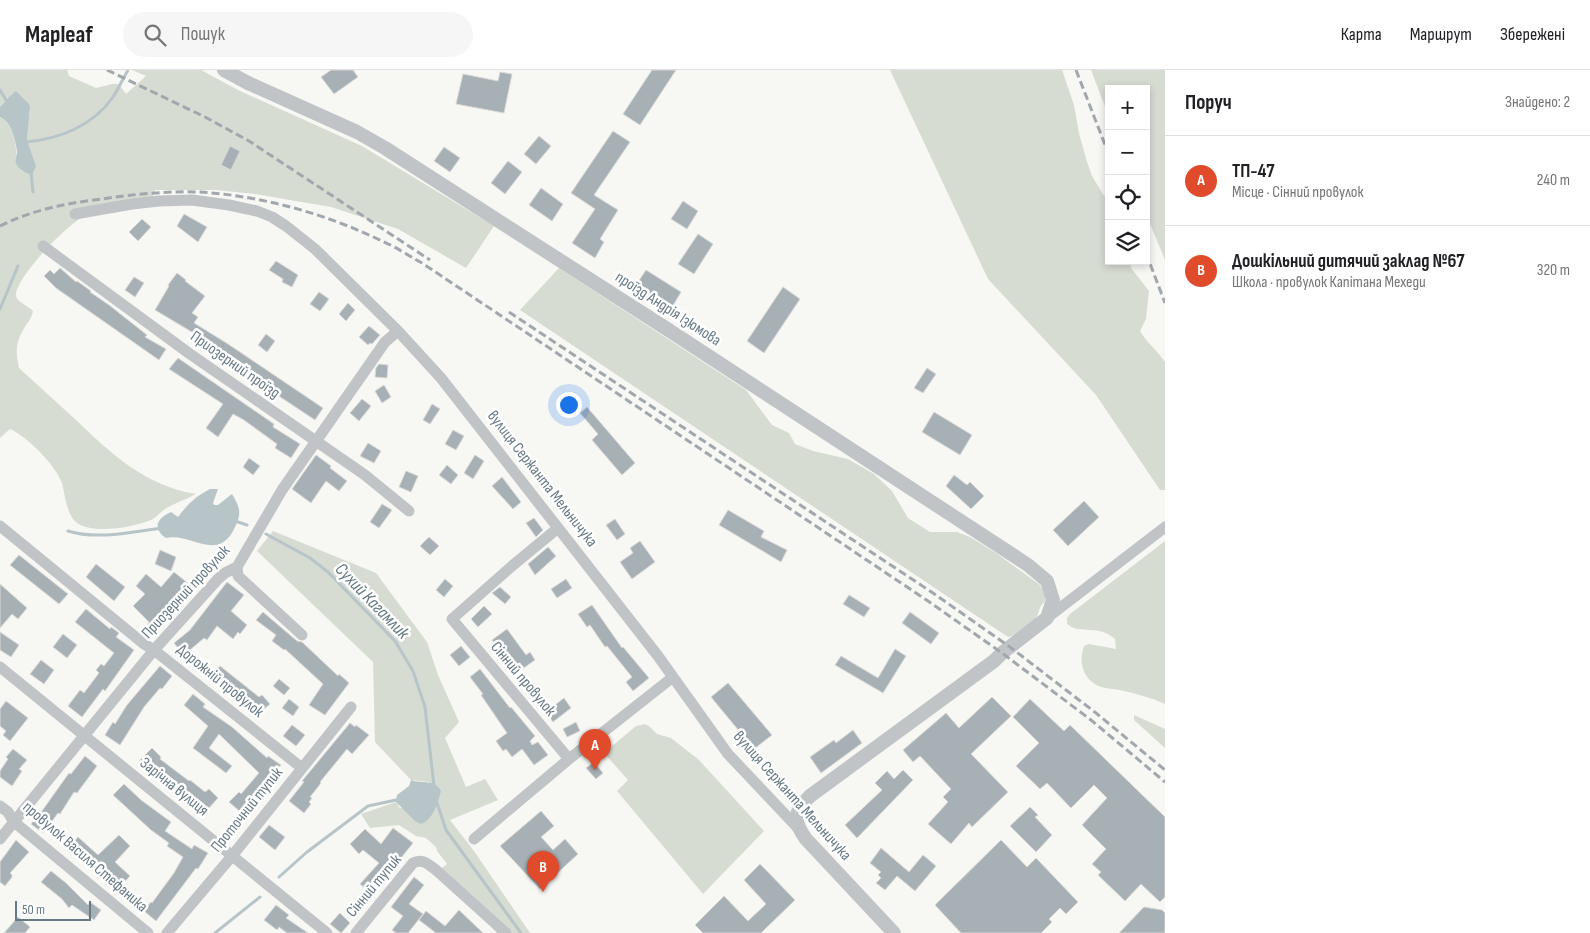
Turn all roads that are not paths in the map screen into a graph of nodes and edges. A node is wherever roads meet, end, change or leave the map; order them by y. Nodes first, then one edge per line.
1 (224, 70) edge
2 (75, 214) dead end
3 (43, 246) dead end
4 (398, 331) junction
5 (317, 442) junction
6 (409, 511) dead end
7 (0, 526) edge
8 (1165, 527) edge
9 (558, 528) junction
10 (236, 567) junction
11 (1047, 618) junction
12 (302, 635) dead end
13 (154, 650) junction
14 (0, 667) edge
15 (673, 677) junction
16 (351, 707) dead end
17 (84, 735) junction
18 (569, 759) junction
19 (302, 768) junction
20 (0, 806) edge
21 (13, 821) junction
22 (797, 828) junction
23 (0, 839) edge
24 (474, 839) dead end
25 (232, 856) junction
26 (148, 933) edge
27 (167, 933) edge
28 (327, 933) edge
29 (356, 933) edge
30 (506, 933) edge
31 (894, 933) edge

1 - 11 street, проїзд Андрія Ізюмова
2 - 4 street, вулиця Сержанта Мельничука
3 - 5 street, Приозерний проїзд
4 - 5 street, Приозерний провулок
4 - 9 street, вулиця Сержанта Мельничука
5 - 6 street, Приозерний проїзд
5 - 10 street, Приозерний провулок
7 - 13 street, Дорожній провулок
8 - 11 street
9 - 15 street, вулиця Сержанта Мельничука
9 - 18 street, Сінний провулок
10 - 12 street
10 - 13 street, Приозерний провулок
11 - 22 street
13 - 17 street, Приозерний провулок
13 - 19 street, Дорожній провулок
14 - 17 street, Зарічна вулиця
15 - 18 street
15 - 22 street, вулиця Сержанта Мельничука
16 - 19 street, Проточний тупик
17 - 21 street, Приозерний провулок
17 - 25 street, Зарічна вулиця
18 - 24 street
19 - 25 street, Проточний тупик
20 - 21 street, провулок Василя Стефаника
21 - 23 street, Приозерний провулок
21 - 26 street, провулок Василя Стефаника
22 - 31 street, вулиця Сержанта Мельничука
25 - 27 street, Проточний тупик
25 - 28 street, Зарічна вулиця
29 - 30 street, Сінний тупик

